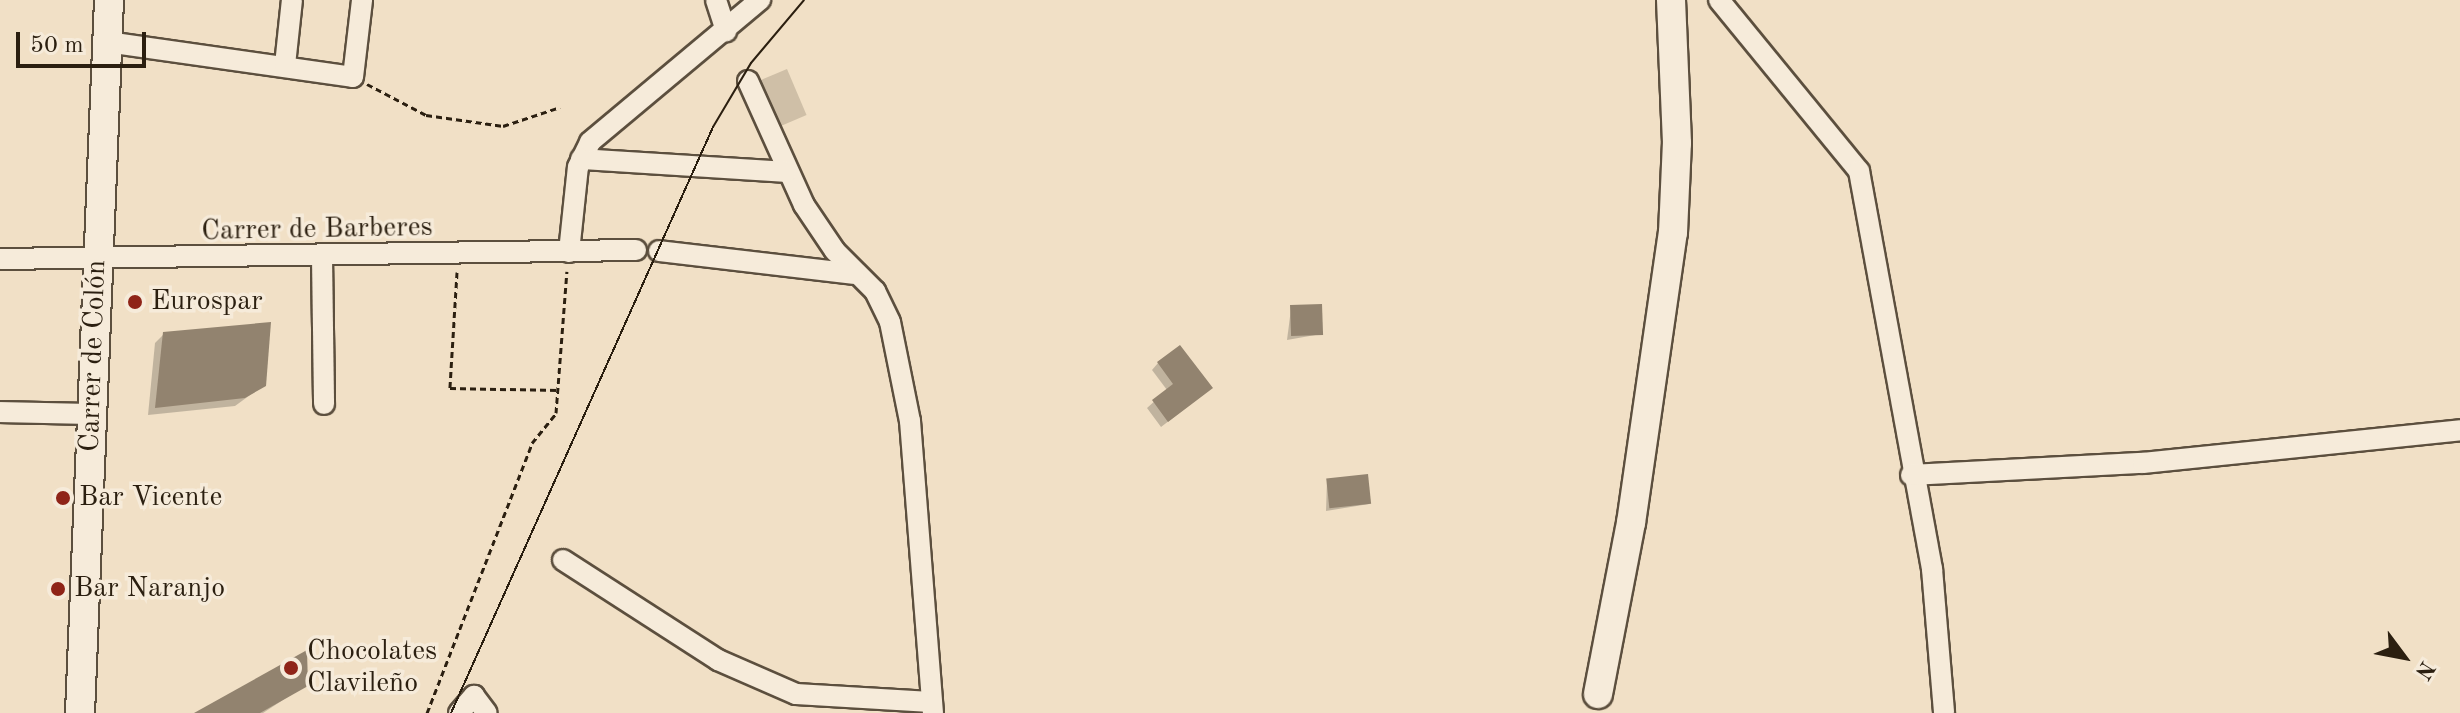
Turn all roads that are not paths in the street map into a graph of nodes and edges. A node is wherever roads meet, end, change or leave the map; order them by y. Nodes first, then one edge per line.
1 (109, 0) edge
2 (292, 0) edge
3 (362, 0) edge
4 (716, 0) edge
5 (760, 0) edge
6 (1671, 0) edge
7 (1719, 0) edge
8 (726, 31) junction
9 (107, 42) junction
10 (285, 65) junction
11 (748, 81) dead end
12 (581, 159) junction
13 (786, 172) junction
14 (636, 250) dead end
15 (659, 251) dead end
16 (569, 252) junction
17 (322, 257) junction
18 (0, 259) edge
19 (98, 263) junction
20 (854, 274) junction
21 (324, 404) dead end
22 (0, 412) edge
23 (92, 414) junction
24 (2460, 430) edge
25 (1911, 475) junction
26 (563, 560) dead end
27 (1594, 707) edge
28 (932, 708) edge
29 (80, 713) edge
30 (459, 713) edge
31 (487, 713) edge
32 (1944, 713) edge

1 - 9 main road, Carrer de Colón
2 - 10 street
3 - 10 street
4 - 8 street
5 - 8 street
6 - 27 main road
7 - 25 street
8 - 12 street
9 - 10 street
9 - 19 main road, Carrer de Colón
11 - 13 street
12 - 13 street
12 - 16 street
13 - 20 street
14 - 16 street, Carrer de Barberes
15 - 20 street
16 - 17 street, Carrer de Barberes
17 - 19 street, Carrer de Barberes
17 - 21 street
18 - 19 street, Carrer de Barberes
19 - 23 main road, Carrer de Colón
20 - 28 street
22 - 23 street
23 - 29 main road, Carrer de Colón
24 - 25 street
25 - 32 street
26 - 28 street
30 - 31 street

